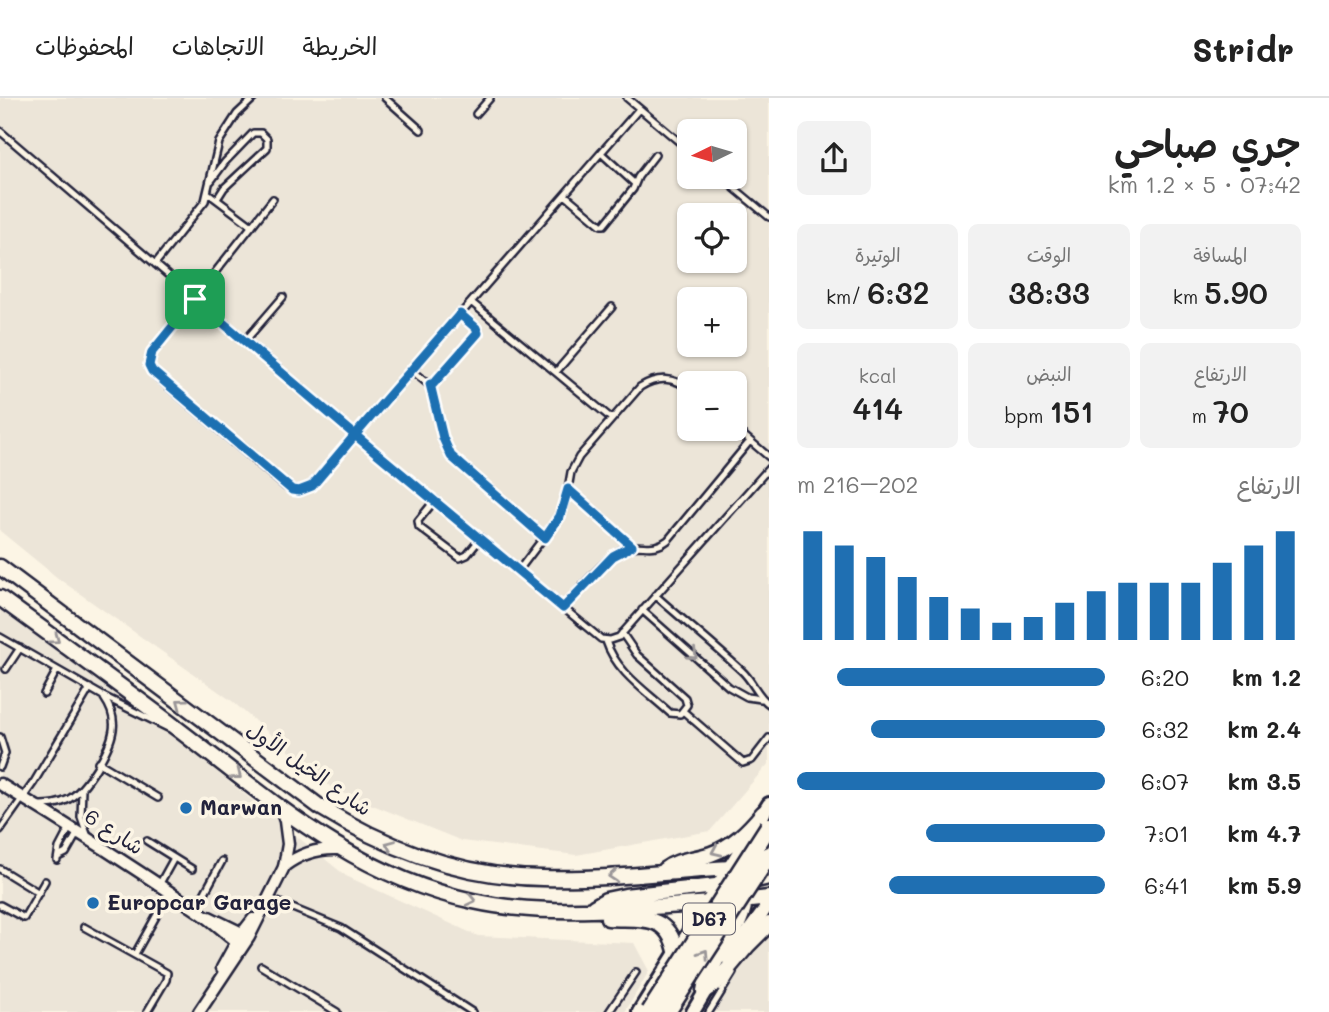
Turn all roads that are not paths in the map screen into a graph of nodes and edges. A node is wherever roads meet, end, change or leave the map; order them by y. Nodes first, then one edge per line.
1 (254, 98) edge
2 (385, 98) edge
3 (490, 98) edge
4 (627, 98) edge
5 (639, 109) junction
6 (476, 114) dead end
7 (0, 131) edge
8 (421, 131) dead end
9 (677, 140) edge
10 (601, 153) junction
11 (655, 155) dead end
12 (210, 184) junction
13 (635, 184) junction
14 (735, 189) edge
15 (208, 193) junction
16 (565, 195) junction
17 (217, 199) junction
18 (274, 199) dead end
19 (769, 217) edge
20 (252, 226) junction
21 (155, 264) junction
22 (283, 297) dead end
23 (195, 299) junction
24 (471, 302) junction
25 (612, 307) dead end
26 (460, 314) junction
27 (245, 341) junction
28 (411, 370) junction
29 (556, 372) junction
30 (677, 381) edge
31 (430, 384) junction
32 (612, 419) junction
33 (355, 435) junction
34 (747, 438) edge
35 (750, 441) junction
36 (769, 457) edge
37 (769, 468) edge
38 (568, 489) junction
39 (435, 500) junction
40 (481, 538) junction
41 (545, 538) junction
42 (632, 546) junction
43 (0, 567) edge
44 (519, 570) junction
45 (655, 596) junction
46 (0, 598) edge
47 (563, 608) junction
48 (642, 610) junction
49 (622, 633) junction
50 (0, 637) edge
51 (606, 641) junction
52 (20, 648) junction
53 (6, 669) dead end
54 (57, 670) junction
55 (90, 688) junction
56 (44, 694) dead end
57 (103, 696) junction
58 (761, 699) junction
59 (769, 704) edge
60 (683, 711) junction
61 (178, 730) junction
62 (0, 737) edge
63 (769, 738) edge
64 (98, 762) junction
65 (0, 767) edge
66 (0, 785) edge
67 (82, 789) junction
68 (23, 798) junction
69 (158, 798) dead end
70 (33, 804) junction
71 (281, 810) junction
72 (767, 815) edge
73 (0, 830) edge
74 (79, 832) junction
75 (147, 841) dead end
76 (339, 849) junction
77 (57, 858) dead end
78 (174, 858) junction
79 (222, 861) dead end
80 (284, 867) junction
81 (729, 868) junction
82 (0, 869) edge
83 (192, 869) dead end
84 (661, 872) junction
85 (766, 878) edge
86 (45, 881) dead end
87 (159, 885) junction
88 (717, 886) junction
89 (745, 890) junction
90 (170, 892) junction
91 (39, 893) junction
92 (268, 898) junction
93 (706, 904) junction
94 (0, 905) edge
95 (769, 905) edge
96 (195, 909) junction
97 (591, 910) junction
98 (769, 924) edge
99 (84, 927) dead end
100 (243, 939) junction
101 (748, 945) junction
102 (676, 951) junction
103 (135, 954) junction
104 (261, 966) dead end
105 (636, 972) dead end
106 (704, 991) junction
107 (147, 1012) edge
108 (199, 1012) edge
109 (337, 1012) edge
110 (472, 1012) edge
111 (609, 1012) edge
112 (639, 1012) edge
113 (650, 1012) edge
114 (667, 1012) edge
115 (693, 1012) edge
116 (709, 1012) edge

1 - 12 lane
2 - 8 lane
3 - 6 lane
4 - 5 lane
5 - 9 lane
5 - 10 lane
7 - 21 lane
10 - 13 lane
10 - 16 lane
11 - 13 lane
12 - 15 lane
12 - 17 lane
13 - 16 lane
14 - 19 lane
15 - 17 lane
15 - 21 lane
16 - 24 lane
17 - 20 lane
18 - 20 lane
20 - 23 lane
21 - 23 lane
22 - 27 lane
23 - 27 lane
23 - 33 lane
24 - 26 lane
24 - 29 lane
25 - 29 lane
26 - 28 lane
26 - 31 lane
27 - 33 lane
28 - 31 lane
28 - 33 lane
29 - 32 lane
30 - 32 lane
31 - 41 lane
32 - 38 lane
33 - 39 lane
34 - 35 lane
35 - 36 lane
35 - 42 lane
37 - 45 lane
38 - 41 lane
38 - 42 lane
39 - 40 lane
39 - 40 lane
40 - 44 lane
41 - 44 lane
42 - 47 lane
84 -> 43 main road, شارع الخيل الأول
44 - 47 lane
45 - 48 lane
45 - 58 lane
46 -> 61 main road
47 - 51 lane
48 - 49 lane
48 -> 58 lane
49 - 51 lane
49 - 60 lane
50 - 52 lane
51 - 60 lane
52 - 53 lane
52 - 54 lane
54 - 55 lane
54 - 56 lane
55 - 57 lane
55 - 68 lane
57 - 61 lane
57 - 64 lane
58 - 59 lane
60 - 63 lane
61 -> 71 main road
62 - 65 lane
64 - 67 lane
64 - 69 lane
66 - 68 street, شارع 6
67 - 70 lane
67 - 74 lane
68 - 70 street, شارع 6
68 - 73 lane
70 - 74 street, شارع 6
71 - 76 main road
71 - 80 street
72 - 81 street, D67
72 -> 84 main road
72 - 85 main road
72 - 113 main road, D67, bridge
74 - 77 lane
74 - 87 street, شارع 6
75 - 78 lane
76 - 80 street
76 -> 97 main road
78 - 83 lane
78 - 87 lane
79 - 96 lane
80 - 92 street
81 - 84 main road, شارع الخيل الأول
81 - 85 main road, شارع الخيل الأول
81 - 88 street, D67
81 - 89 main road
82 - 91 lane
85 - 89 main road
114 -> 85 main road, D67, bridge
86 - 91 lane
87 - 90 street, شارع 6
88 - 89 main road
88 - 93 street, D67
88 - 97 main road
89 - 93 main road
89 - 106 main road
90 - 96 street, شارع 6
90 - 103 lane
91 - 94 lane
92 - 100 street
92 - 110 lane
93 - 97 main road
93 - 102 street, D67
95 - 106 street, D67
96 - 100 street, شارع 6
97 - 102 main road
98 - 101 main road
99 - 103 lane
100 - 108 street
101 - 106 main road
101 - 116 lane
102 - 112 street, D67
103 - 107 lane
104 - 109 lane
105 - 111 lane
106 - 115 street, D67

